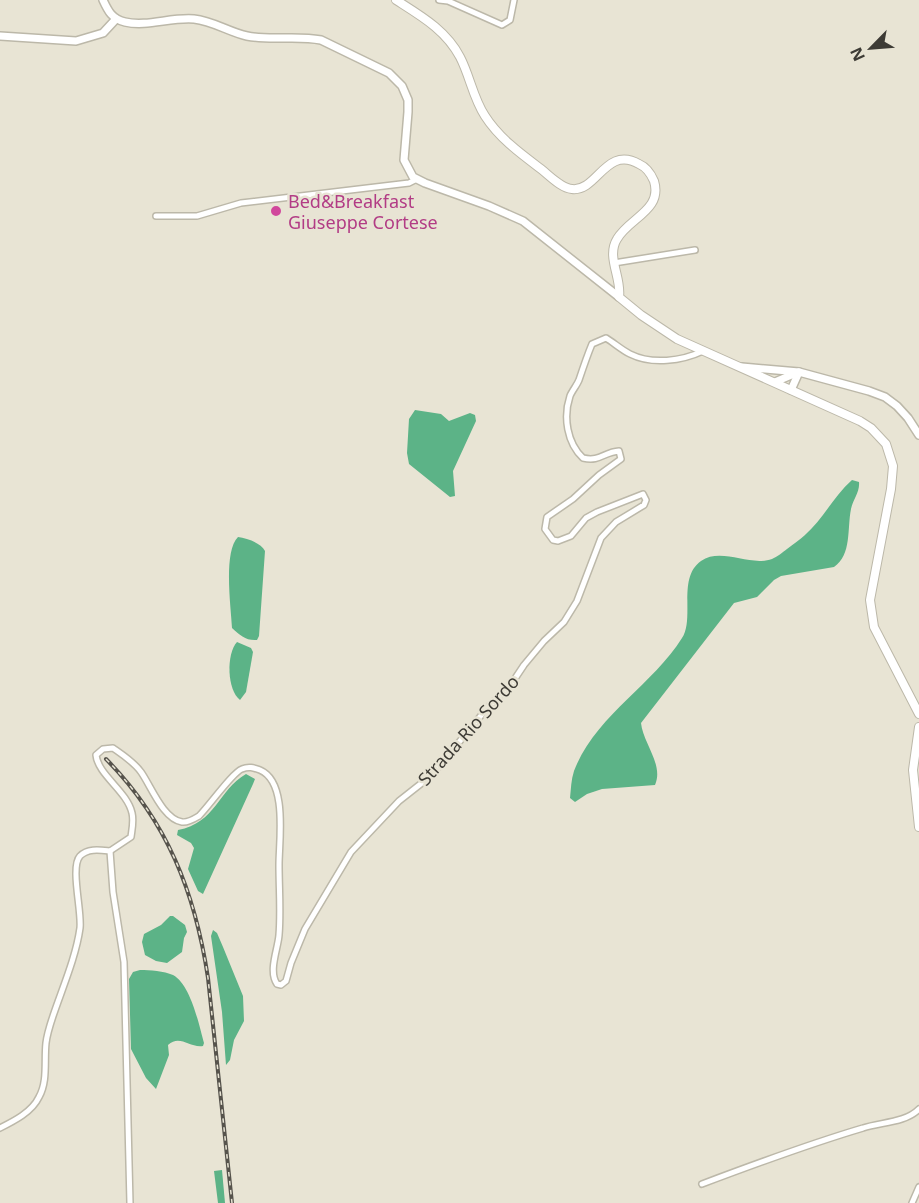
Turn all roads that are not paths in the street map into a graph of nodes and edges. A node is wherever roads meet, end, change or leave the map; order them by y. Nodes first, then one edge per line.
1 (103, 0) edge
2 (396, 0) edge
3 (440, 0) edge
4 (514, 0) edge
5 (116, 18) junction
6 (0, 36) edge
7 (417, 179) junction
8 (156, 216) dead end
9 (695, 250) dead end
10 (614, 263) junction
11 (619, 297) junction
12 (704, 351) junction
13 (740, 366) junction
14 (784, 370) junction
15 (798, 372) junction
16 (774, 382) junction
17 (791, 390) junction
18 (919, 435) edge
19 (919, 714) edge
20 (919, 726) edge
21 (919, 827) edge
22 (110, 851) junction
23 (919, 1109) edge
24 (0, 1128) edge
25 (702, 1184) dead end
26 (919, 1187) edge
27 (130, 1203) edge
28 (912, 1203) edge

1 - 5 street
2 - 10 main road
3 - 4 street
5 - 6 street
5 - 7 street
7 - 8 street
7 - 11 street
9 - 10 street
10 - 11 main road
11 - 12 main road
12 - 13 main road
12 - 22 street, Strada Rio Sordo
13 - 14 street
13 - 16 main road
14 - 15 street
14 - 16 street
15 - 16 street
15 - 17 street
15 - 18 street
16 - 17 main road
17 - 19 main road
20 - 21 main road
22 - 24 street
22 - 27 street
23 - 25 street
26 - 28 street

